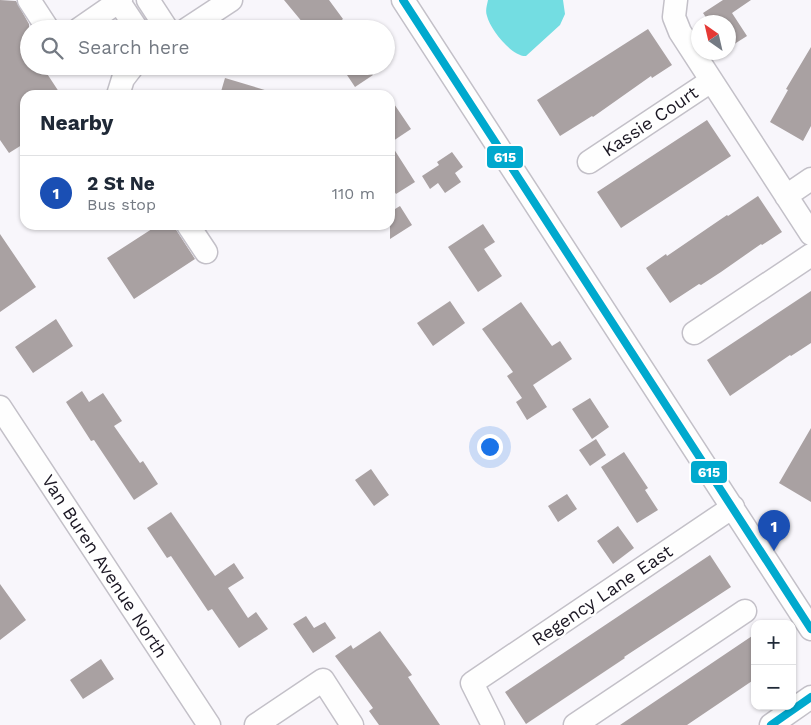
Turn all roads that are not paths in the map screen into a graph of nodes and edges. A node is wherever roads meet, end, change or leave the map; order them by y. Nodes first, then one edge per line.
1 (29, 0) edge
2 (148, 0) edge
3 (231, 0) edge
4 (403, 0) edge
5 (676, 0) edge
6 (120, 1) edge
7 (42, 20) edge
8 (92, 20) edge
9 (132, 20) edge
10 (162, 20) edge
11 (201, 20) edge
12 (126, 75) edge
13 (711, 81) junction
14 (120, 90) edge
15 (589, 162) dead end
16 (811, 179) edge
17 (786, 196) junction
18 (191, 230) edge
19 (811, 234) edge
20 (206, 252) dead end
21 (811, 255) edge
22 (694, 333) dead end
23 (0, 406) edge
24 (732, 507) junction
25 (745, 611) dead end
26 (811, 629) edge
27 (811, 697) edge
28 (209, 725) edge
29 (256, 725) edge
30 (352, 725) edge
31 (493, 725) edge
32 (575, 725) edge
33 (771, 725) edge

1 - 7 street
2 - 10 street
3 - 11 street
4 - 24 street
5 - 13 street
6 - 8 street
6 - 9 street
12 - 14 street
13 - 15 street, Kassie Court
13 - 17 street
16 - 17 street
17 - 19 street
18 - 20 street
21 - 22 street
23 - 28 street, Van Buren Avenue North
24 - 26 street
24 - 31 street, Regency Lane East
25 - 32 street
27 - 33 street
29 - 30 street

